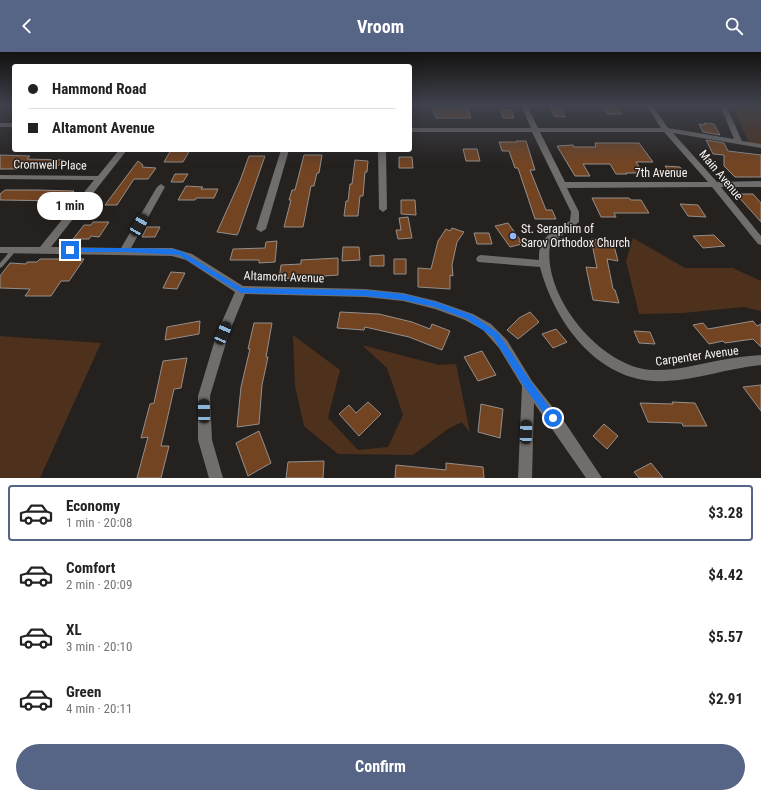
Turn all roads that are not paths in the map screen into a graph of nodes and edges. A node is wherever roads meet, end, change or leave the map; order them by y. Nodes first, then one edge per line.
1 (0, 125) edge
2 (12, 125) edge
3 (533, 125) edge
4 (663, 125) edge
5 (732, 125) edge
6 (412, 130) edge
7 (535, 130) junction
8 (666, 130) junction
9 (739, 142) junction
10 (761, 146) edge
11 (120, 152) edge
12 (284, 152) edge
13 (382, 152) edge
14 (0, 177) edge
15 (100, 178) junction
16 (715, 184) junction
17 (761, 184) edge
18 (562, 185) junction
19 (161, 187) dead end
20 (383, 208) dead end
21 (261, 229) dead end
22 (761, 242) edge
23 (0, 250) edge
24 (13, 250) junction
25 (43, 250) junction
26 (125, 250) junction
27 (481, 259) dead end
28 (544, 264) junction
29 (0, 266) edge
30 (241, 290) junction
31 (761, 360) edge
32 (528, 385) junction
33 (216, 478) edge
34 (525, 478) edge
35 (594, 478) edge

1 - 2 street
3 - 7 street, Carpenter Avenue
4 - 8 street, Main Avenue
5 - 9 street
6 - 7 street
7 - 8 street
7 - 18 street, Carpenter Avenue
8 - 9 street
8 - 16 street, Main Avenue
9 - 10 street
11 - 15 street
12 - 21 street
13 - 20 street
14 - 15 street, Cromwell Place
15 - 25 street
16 - 17 street, 7th Avenue
16 - 18 street, 7th Avenue
16 - 22 street, Main Avenue
18 - 28 street, Carpenter Avenue
19 - 26 street
23 - 24 street, Altamont Avenue
24 - 25 street, Altamont Avenue
24 - 29 lane
25 - 26 street, Altamont Avenue
26 - 30 street, Altamont Avenue
27 - 28 street
28 - 31 street, Carpenter Avenue
30 - 32 street, Altamont Avenue
30 - 33 street
32 - 34 street
32 - 35 street, Altamont Avenue

